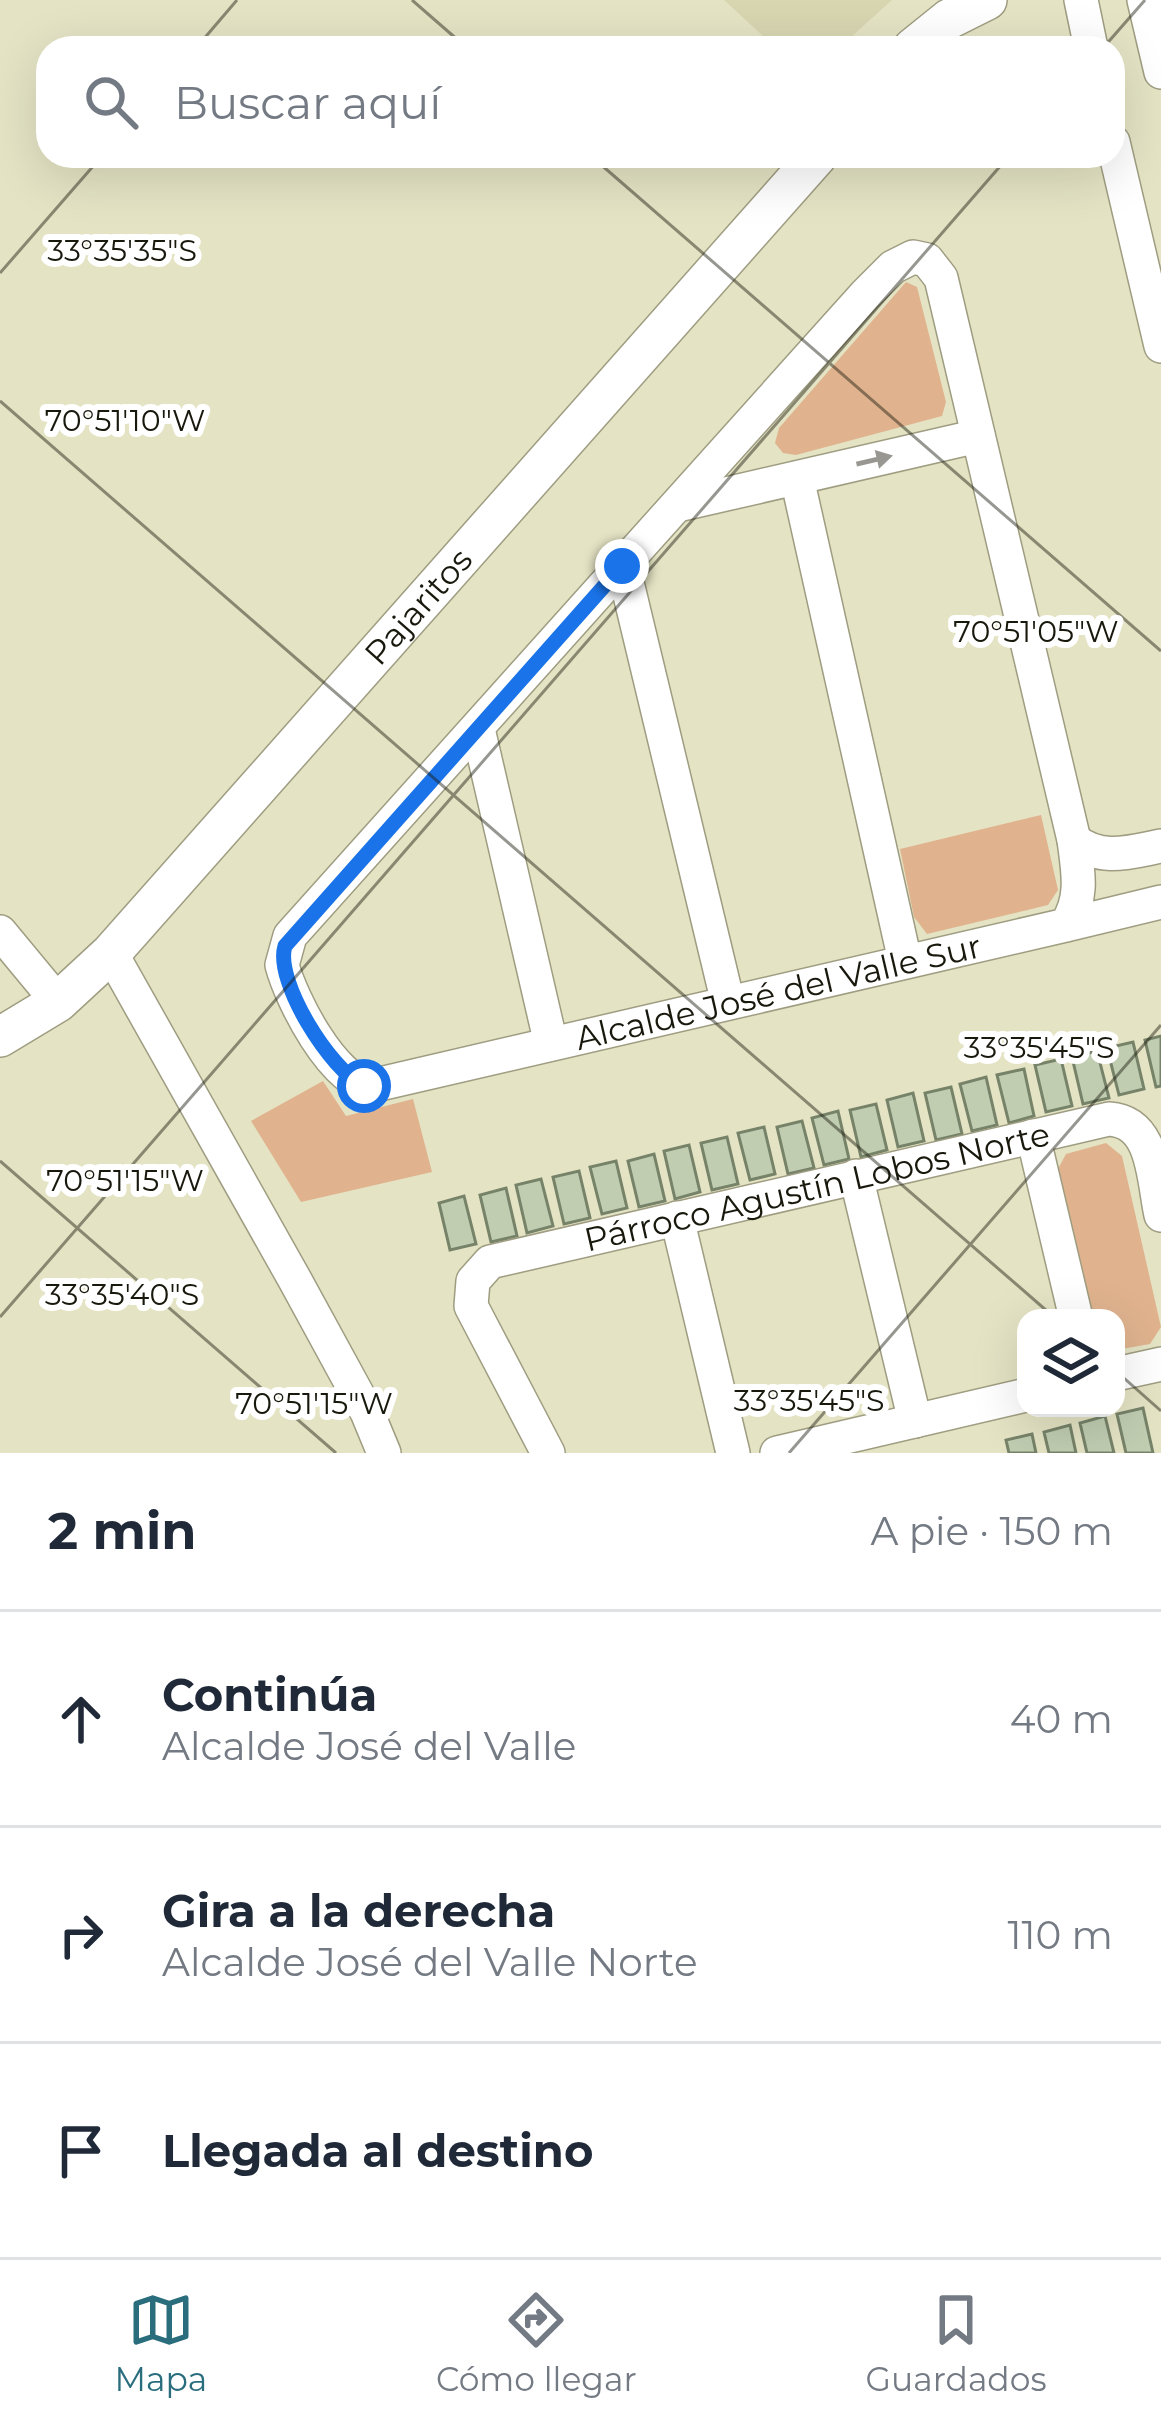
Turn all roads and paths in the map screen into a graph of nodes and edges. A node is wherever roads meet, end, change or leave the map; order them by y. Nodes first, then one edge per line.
1 (987, 0) edge
2 (1081, 0) edge
3 (1144, 0) edge
4 (928, 36) edge
5 (1088, 36) edge
6 (1161, 72) edge
7 (806, 168) edge
8 (1119, 168) edge
9 (1161, 346) edge
10 (978, 436) junction
11 (796, 478) junction
12 (677, 505) junction
13 (622, 566) junction
14 (478, 729) junction
15 (1074, 840) junction
16 (1161, 846) edge
17 (1079, 891) junction
18 (1161, 902) edge
19 (1114, 914) junction
20 (1066, 926) junction
21 (0, 932) edge
22 (111, 952) junction
23 (905, 961) junction
24 (58, 1001) junction
25 (728, 1003) junction
26 (0, 1037) edge
27 (551, 1044) junction
28 (1033, 1136) junction
29 (856, 1176) junction
30 (1161, 1215) edge
31 (677, 1218) junction
32 (1074, 1309) edge
33 (1161, 1364) edge
34 (1125, 1372) edge
35 (1017, 1397) edge
36 (915, 1421) junction
37 (384, 1453) edge
38 (548, 1453) edge
39 (733, 1453) edge
40 (778, 1453) edge

1 - 4 street
2 - 5 street
3 - 6 street
7 - 22 street, Pajaritos
8 - 9 street
11 -> 10 street
10 - 12 street
10 - 15 street
11 - 12 street
11 - 23 street
12 - 13 street
13 - 14 street
13 - 25 street
14 - 27 street
14 - 27 street, Alcalde José del Valle Sur
15 - 16 street
15 - 17 street
17 - 19 street
17 - 20 street
18 - 19 street, Alcalde José del Valle Sur
19 - 20 street, Alcalde José del Valle Sur
20 - 23 street, Alcalde José del Valle Sur
21 - 24 street
22 - 24 street, Pajaritos
22 - 37 street
23 - 25 street, Alcalde José del Valle Sur
24 - 26 street, Pajaritos
25 - 27 street, Alcalde José del Valle Sur
28 - 29 street, Párroco Agustín Lobos Norte
28 - 30 street, Párroco Agustín Lobos Norte
28 - 32 street
29 - 31 street, Párroco Agustín Lobos Norte
29 - 36 street
31 - 38 street, Párroco Agustín Lobos Norte
31 - 39 street
33 - 34 street
35 - 36 street
36 - 40 street

